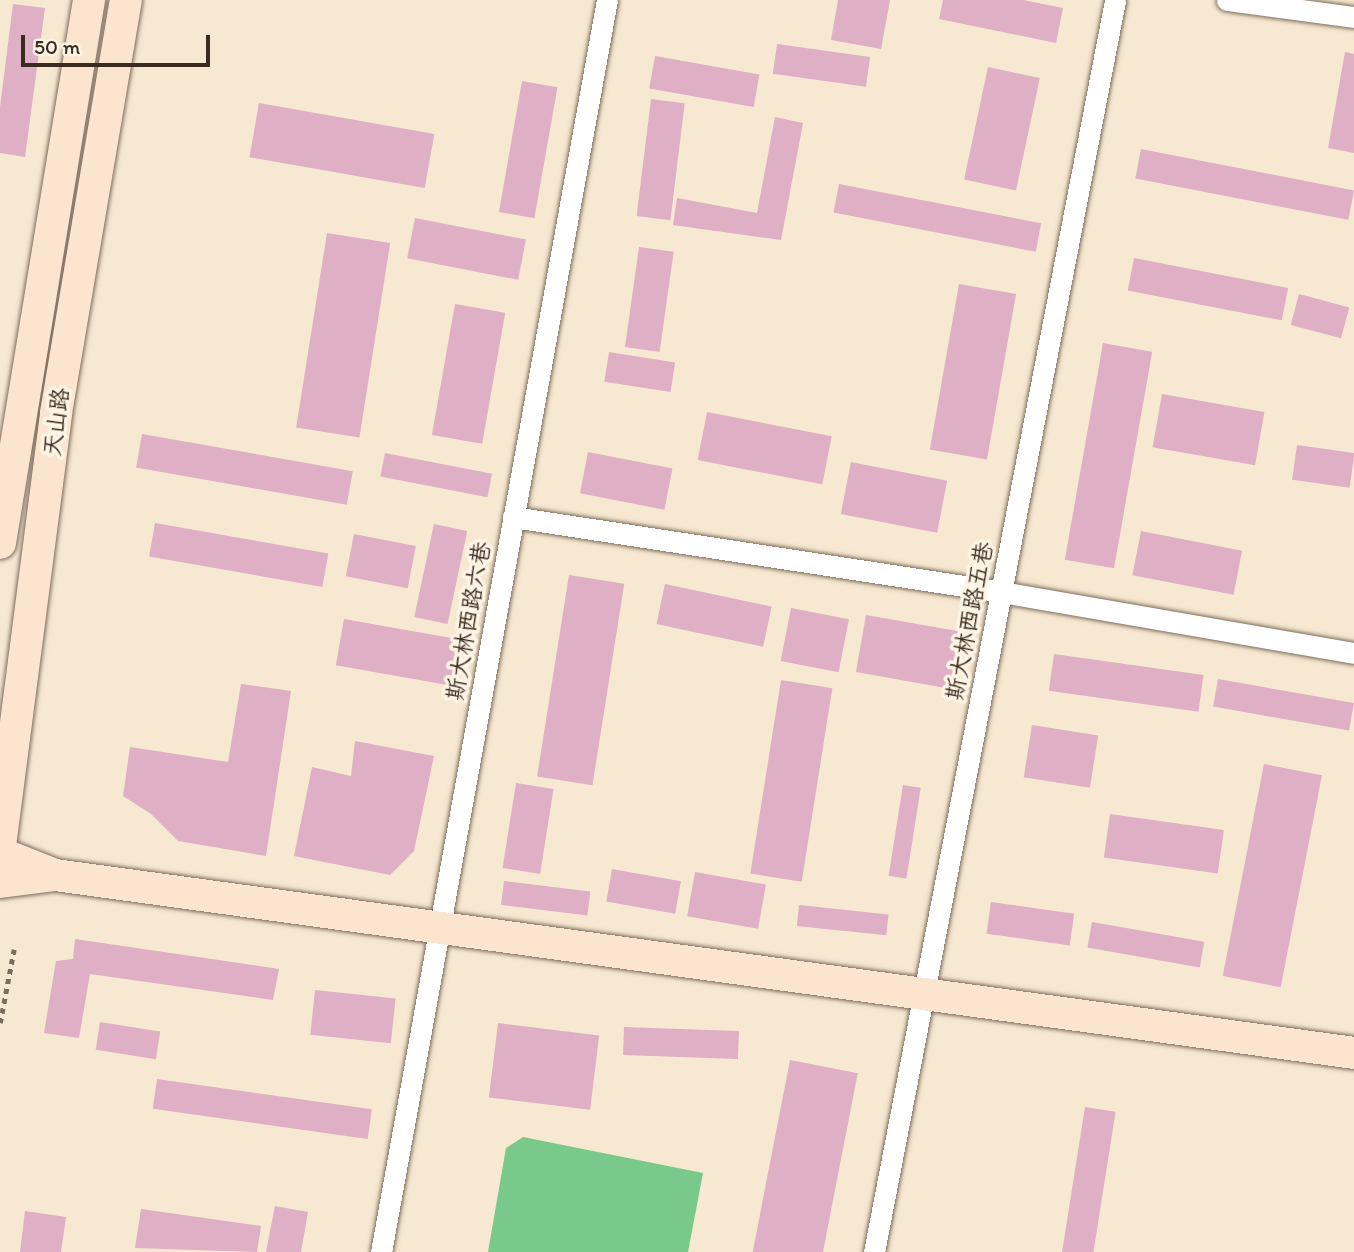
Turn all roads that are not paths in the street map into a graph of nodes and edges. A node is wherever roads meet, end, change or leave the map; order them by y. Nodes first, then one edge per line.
1 (89, 0) edge
2 (125, 0) edge
3 (607, 0) edge
4 (1115, 0) edge
5 (1227, 0) edge
6 (1354, 17) edge
7 (11, 404) edge
8 (513, 517) junction
9 (0, 542) edge
10 (1001, 592) junction
11 (1354, 653) edge
12 (0, 846) edge
13 (0, 853) edge
14 (55, 875) junction
15 (0, 883) edge
16 (440, 927) junction
17 (924, 993) junction
18 (1354, 1053) edge
19 (381, 1252) edge
20 (874, 1252) edge

1 - 7 street, 天山路
2 - 12 street, 天山路
3 - 8 street, 斯大林西路六巷
4 - 10 street, 斯大林西路五巷
5 - 6 street
7 - 9 street, 天山路
8 - 10 street
8 - 16 street, 斯大林西路六巷
10 - 11 street
10 - 17 street, 斯大林西路五巷
13 - 14 street
14 - 15 street
14 - 16 street
16 - 17 street
16 - 19 street, 斯大林西路六巷
17 - 18 street
17 - 20 street, 斯大林西路五巷

